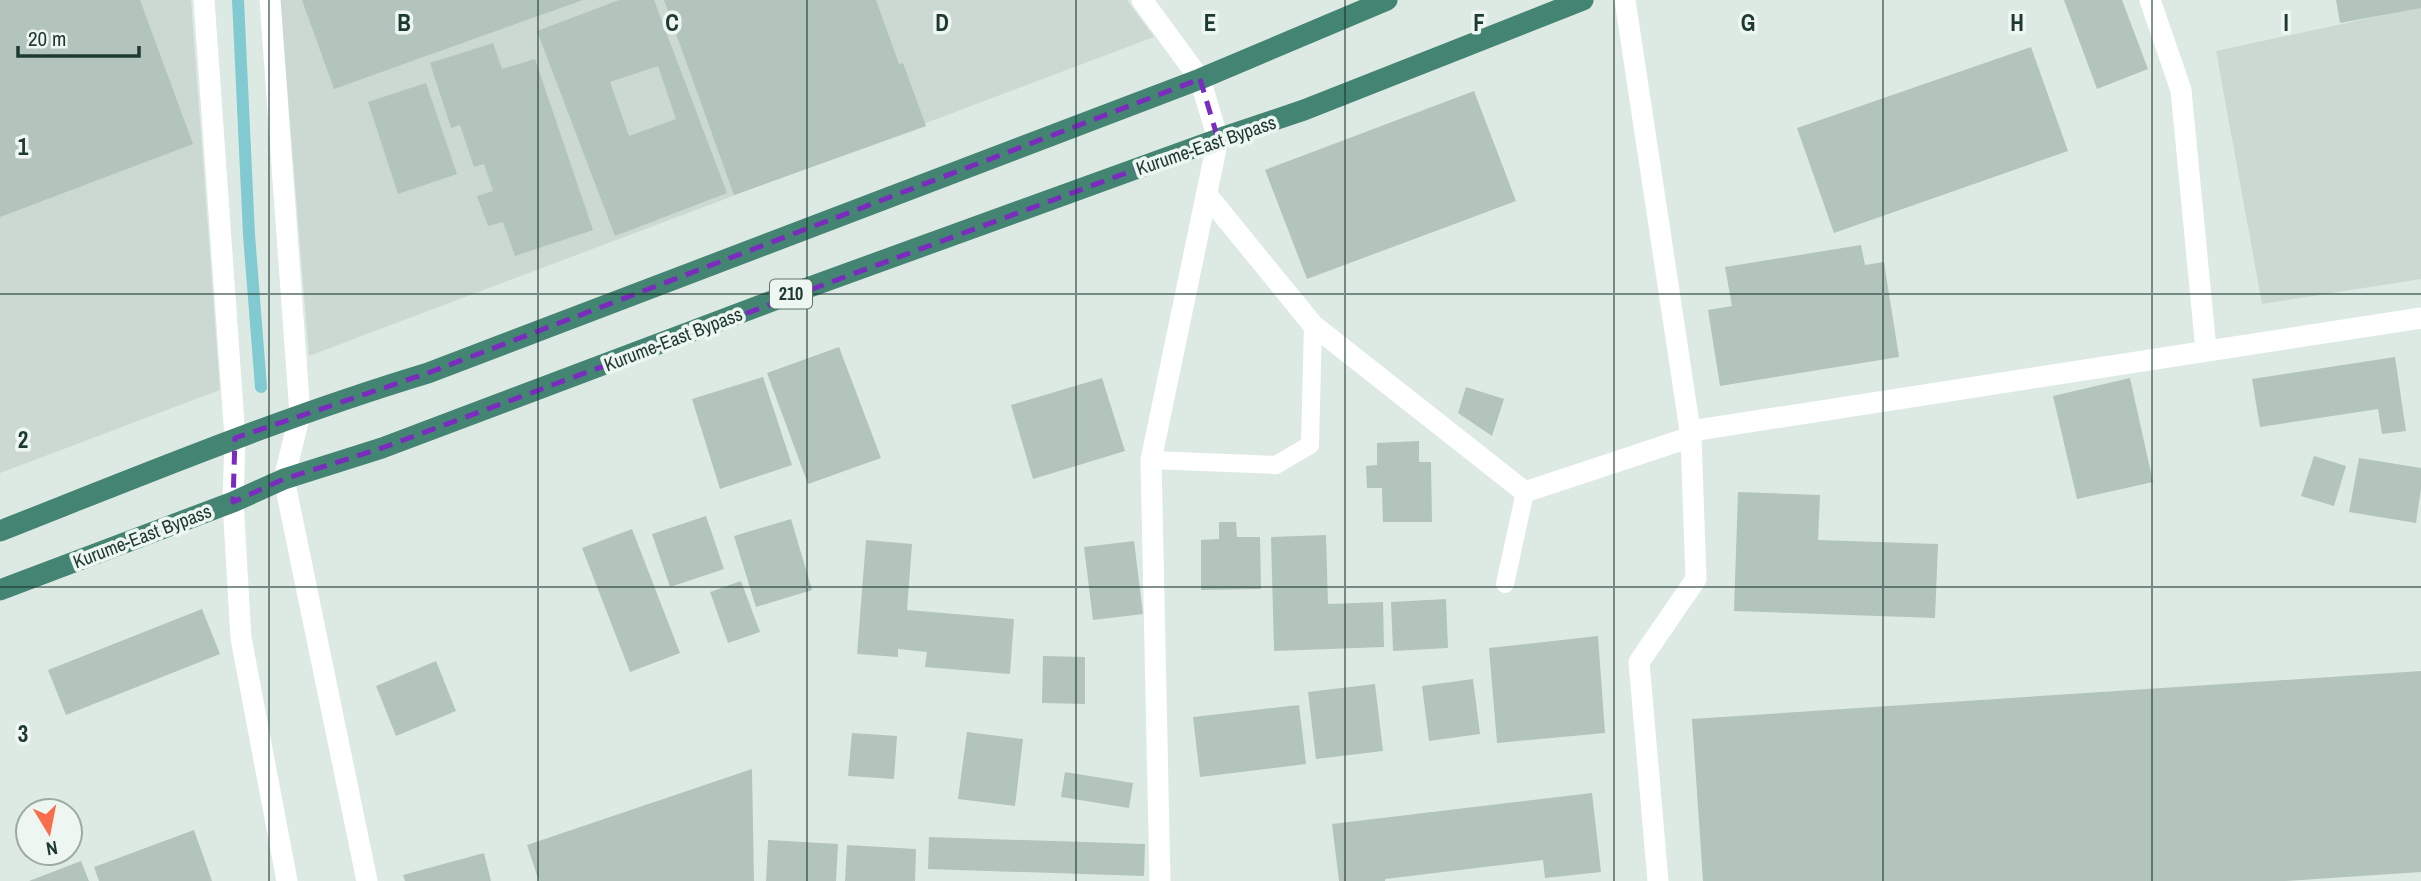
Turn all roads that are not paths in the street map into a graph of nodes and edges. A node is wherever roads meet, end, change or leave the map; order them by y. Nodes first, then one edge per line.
1 (204, 0) edge
2 (270, 0) edge
3 (1142, 0) edge
4 (1387, 0) edge
5 (1583, 0) edge
6 (1625, 0) edge
7 (2150, 0) edge
8 (1200, 79) junction
9 (1218, 139) junction
10 (1206, 195) junction
11 (2421, 318) edge
12 (1312, 324) junction
13 (2206, 350) junction
14 (300, 414) junction
15 (1691, 434) junction
16 (235, 438) junction
17 (1151, 460) junction
18 (284, 479) junction
19 (1525, 492) junction
20 (233, 502) junction
21 (0, 531) edge
22 (1504, 584) dead end
23 (0, 590) edge
24 (288, 881) edge
25 (367, 881) edge
26 (1160, 881) edge
27 (1657, 881) edge

1 - 16 street
2 - 14 street
3 - 8 street
4 - 8 highway
5 - 9 highway, Kurume-East Bypass / 210
6 - 15 street
7 - 13 street
8 - 9 street
8 - 14 highway
9 - 10 street
9 - 18 highway, Kurume-East Bypass / 210
10 - 12 street
10 - 17 street
11 - 13 street
12 - 17 lane
12 - 19 street
13 - 15 street
14 - 16 highway
14 - 18 street
15 - 19 street
15 - 27 street
16 - 20 street
16 - 21 highway
17 - 26 street
18 - 20 highway, Kurume-East Bypass / 210
18 - 25 street
19 - 22 lane
20 - 23 highway, Kurume-East Bypass / 210
20 - 24 street

